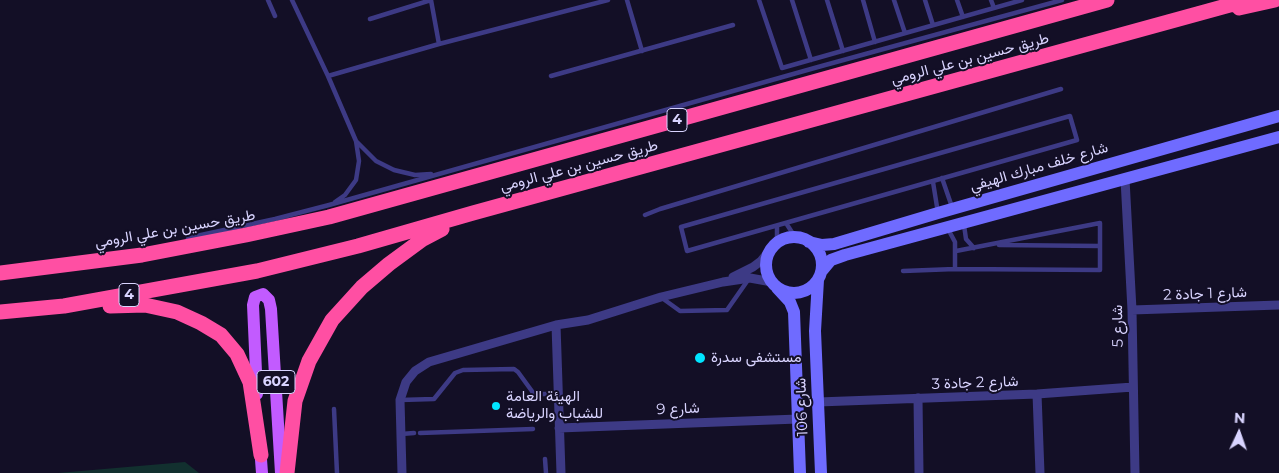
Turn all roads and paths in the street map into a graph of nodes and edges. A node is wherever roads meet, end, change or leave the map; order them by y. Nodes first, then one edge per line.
1 (268, 0) edge
2 (292, 0) edge
3 (431, 0) edge
4 (608, 0) edge
5 (627, 0) edge
6 (759, 0) edge
7 (792, 0) edge
8 (827, 0) edge
9 (863, 0) edge
10 (894, 0) edge
11 (925, 0) edge
12 (957, 0) edge
13 (991, 0) edge
14 (1022, 0) edge
15 (1062, 0) edge
16 (1106, 0) edge
17 (1248, 0) edge
18 (1274, 0) edge
19 (994, 8) junction
20 (275, 16) dead end
21 (963, 17) junction
22 (1189, 17) junction
23 (370, 19) dead end
24 (733, 25) dead end
25 (933, 25) junction
26 (904, 33) junction
27 (875, 42) junction
28 (439, 44) junction
29 (642, 50) junction
30 (843, 51) junction
31 (811, 60) junction
32 (328, 76) junction
33 (551, 76) dead end
34 (1061, 90) dead end
35 (1279, 116) edge
36 (1279, 137) edge
37 (356, 141) junction
38 (439, 174) junction
39 (942, 178) junction
40 (1125, 179) junction
41 (933, 182) junction
42 (329, 206) junction
43 (953, 208) junction
44 (938, 212) junction
45 (473, 213) junction
46 (646, 215) dead end
47 (786, 223) junction
48 (964, 223) junction
49 (777, 226) junction
50 (947, 228) junction
51 (796, 237) junction
52 (809, 242) junction
53 (990, 245) junction
54 (774, 246) junction
55 (1100, 246) junction
56 (974, 248) junction
57 (956, 251) junction
58 (142, 255) junction
59 (955, 269) junction
60 (903, 272) dead end
61 (0, 273) edge
62 (819, 276) junction
63 (750, 278) junction
64 (723, 282) junction
65 (775, 285) junction
66 (661, 297) junction
67 (1279, 305) edge
68 (64, 306) junction
69 (1132, 310) junction
70 (0, 312) edge
71 (556, 326) junction
72 (796, 352) junction
73 (816, 354) junction
74 (1133, 387) junction
75 (558, 394) junction
76 (1037, 394) junction
77 (918, 398) junction
78 (400, 400) junction
79 (818, 402) junction
80 (334, 409) dead end
81 (798, 419) junction
82 (559, 428) junction
83 (533, 429) dead end
84 (414, 433) dead end
85 (420, 433) dead end
86 (401, 434) junction
87 (261, 455) junction
88 (546, 459) dead end
89 (262, 473) edge
90 (281, 473) edge
91 (287, 473) edge
92 (337, 473) edge
93 (402, 473) edge
94 (546, 473) edge
95 (561, 473) edge
96 (800, 473) edge
97 (821, 473) edge
98 (919, 473) edge
99 (1040, 473) edge
100 (1135, 473) edge

1 - 20 lane
2 - 32 lane
3 - 23 lane
3 - 28 lane
4 - 28 lane
5 - 29 lane
6 - 31 lane
7 - 31 lane
8 - 30 lane
9 - 27 lane
10 - 26 lane
11 - 25 lane
12 - 21 lane
13 - 19 lane
14 - 19 lane
15 - 38 lane
16 - 58 highway, طريق حسين بن علي الرومي / 4
17 - 22 highway, طريق حسين بن علي الرومي / 4
18 - 22 highway
19 - 21 lane
21 - 25 lane
22 - 45 highway, طريق حسين بن علي الرومي / 4
24 - 29 lane
25 - 26 lane
26 - 27 lane
27 - 30 lane
28 - 32 lane
29 - 33 lane
30 - 31 lane
32 - 37 lane
34 - 46 lane
35 - 43 street, شارع خلف مبارك الهيفي
36 - 40 street
37 - 38 lane
37 - 42 lane
38 - 42 lane
39 - 41 lane
39 - 43 lane
39 - 49 lane
40 - 48 street
40 - 69 street, شارع 5
41 - 44 lane
41 - 47 lane
42 - 58 lane
43 - 44 street, شارع خلف مبارك الهيفي
44 - 52 street, شارع خلف مبارك الهيفي
45 - 68 highway, طريق حسين بن علي الرومي / 4
45 - 91 highway
47 - 49 lane
47 - 51 lane
48 - 50 street
48 - 56 lane
49 - 54 lane
50 - 57 lane
50 - 62 street
51 - 52 street
51 - 54 street
52 - 62 street
53 - 55 lane
53 - 55 lane
53 - 56 lane
54 - 64 street
54 - 65 street
55 - 59 lane
56 - 57 lane
57 - 59 lane
58 - 61 highway, طريق حسين بن علي الرومي / 4
59 - 60 lane
62 - 65 street
62 - 73 street, شارع 106
63 - 64 street
63 - 65 street
63 - 66 lane
64 - 66 street
65 - 72 street, شارع 106
66 - 71 street
67 - 69 street, شارع 1 جادة 2
68 - 70 highway, طريق حسين بن علي الرومي / 4
68 - 87 highway
69 - 74 street, شارع 5
71 - 75 street
71 - 78 street
72 - 73 street
72 - 81 street, شارع 106
73 - 79 street, شارع 106
74 - 76 street, شارع 2 جادة 3
74 - 100 street, شارع 5
75 - 78 lane
75 - 82 street
76 - 77 street, شارع 2 جادة 3
76 - 99 street
77 - 79 street, شارع 2 جادة 3
77 - 98 street
78 - 86 street
79 - 97 street, شارع 106
80 - 92 lane
81 - 82 street, شارع 9
81 - 96 street, شارع 106
82 - 95 street
83 - 85 lane
84 - 86 lane
86 - 93 street
87 - 89 main road, 602
87 - 90 main road, 602
88 - 94 lane

